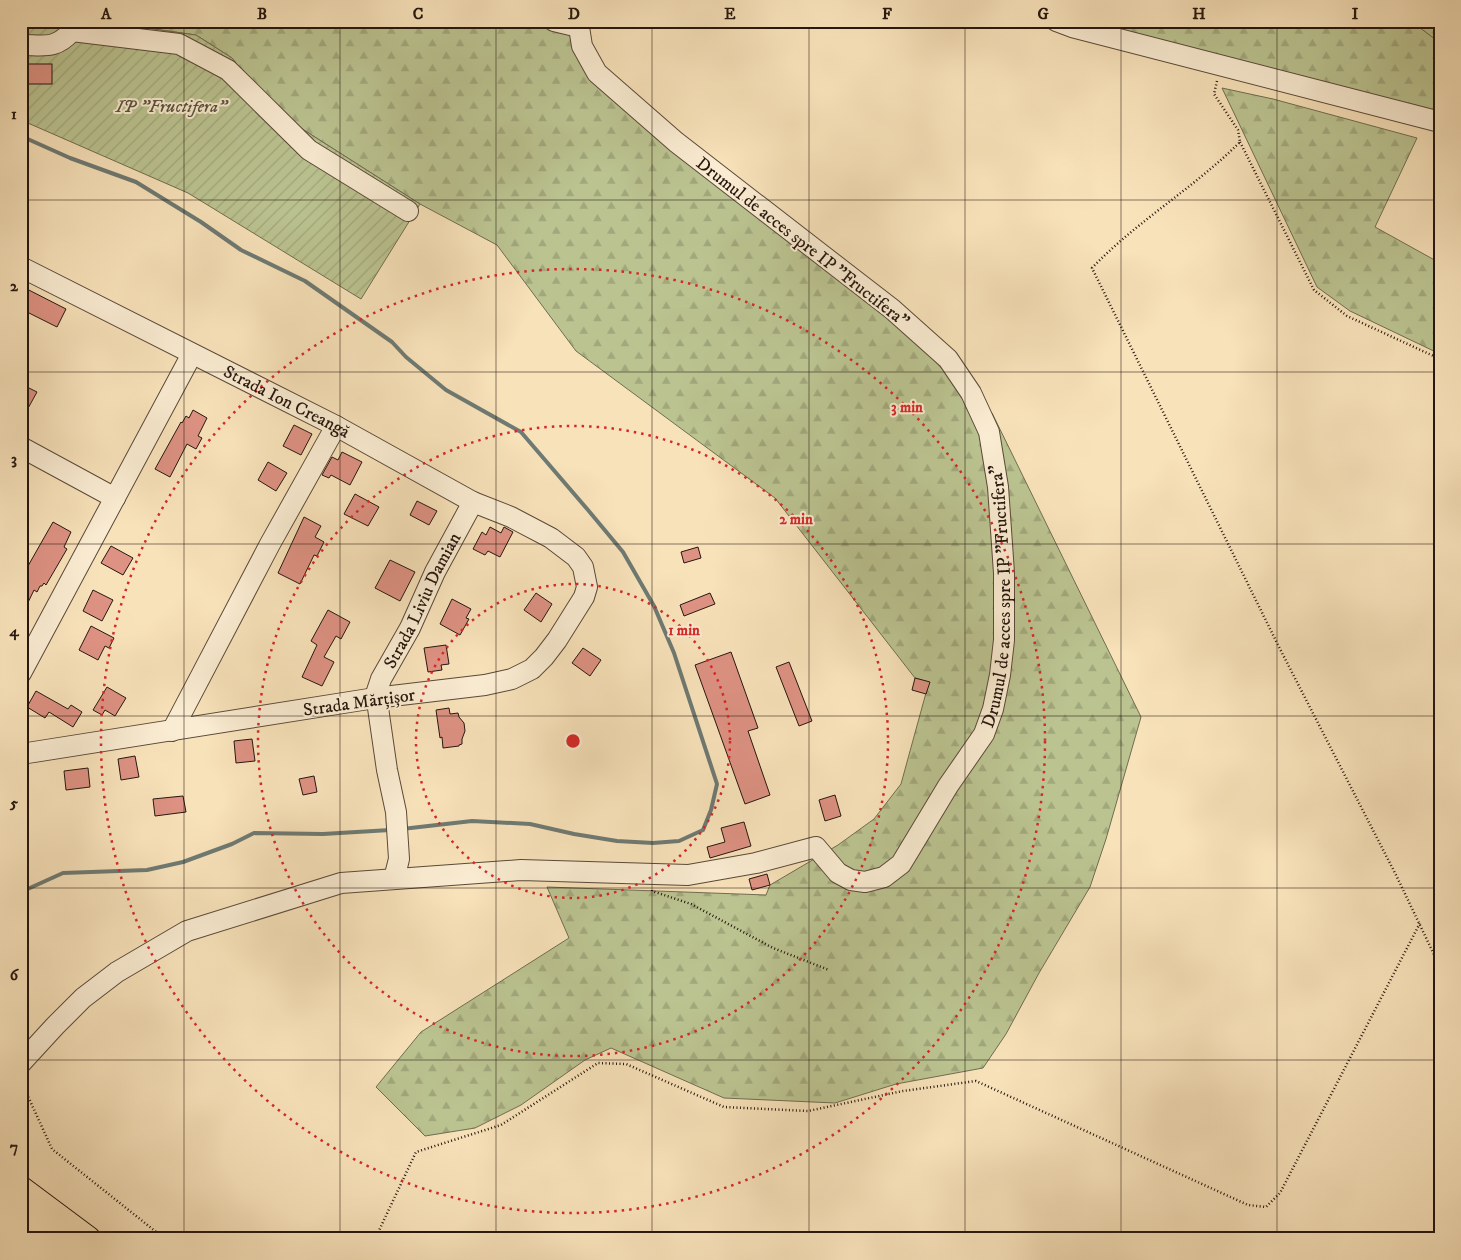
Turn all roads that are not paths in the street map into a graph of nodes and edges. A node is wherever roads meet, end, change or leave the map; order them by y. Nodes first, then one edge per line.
1 (554, 21) edge
2 (1056, 21) edge
3 (580, 24) edge
4 (72, 26) edge
5 (21, 45) edge
6 (1440, 122) edge
7 (408, 211) dead end
8 (21, 267) edge
9 (192, 354) junction
10 (336, 426) junction
11 (21, 447) edge
12 (115, 498) junction
13 (473, 502) junction
14 (551, 538) joint
15 (21, 673) edge
16 (376, 698) junction
17 (172, 731) junction
18 (21, 754) edge
19 (394, 879) junction
20 (21, 1063) edge
21 (21, 1189) edge
22 (21, 1217) edge
23 (49, 1239) edge
24 (88, 1239) edge

1 - 3 street
2 - 6 street
3 - 19 street, Drumul de acces spre IP "Fructifera"
4 - 5 street
4 - 7 street
8 - 9 street, Strada Ion Creangă
9 - 10 street, Strada Ion Creangă
9 - 12 street
10 - 13 street, Strada Ion Creangă
10 - 17 street
11 - 12 street
12 - 15 street
13 - 14 street, Strada Ion Creangă
13 - 16 street, Strada Liviu Damian
14 - 16 street, Strada Mărțișor
16 - 17 street, Strada Mărțișor
16 - 19 street
17 - 18 street, Strada Mărțișor
19 - 20 street
21 - 24 main road
22 - 23 main road

